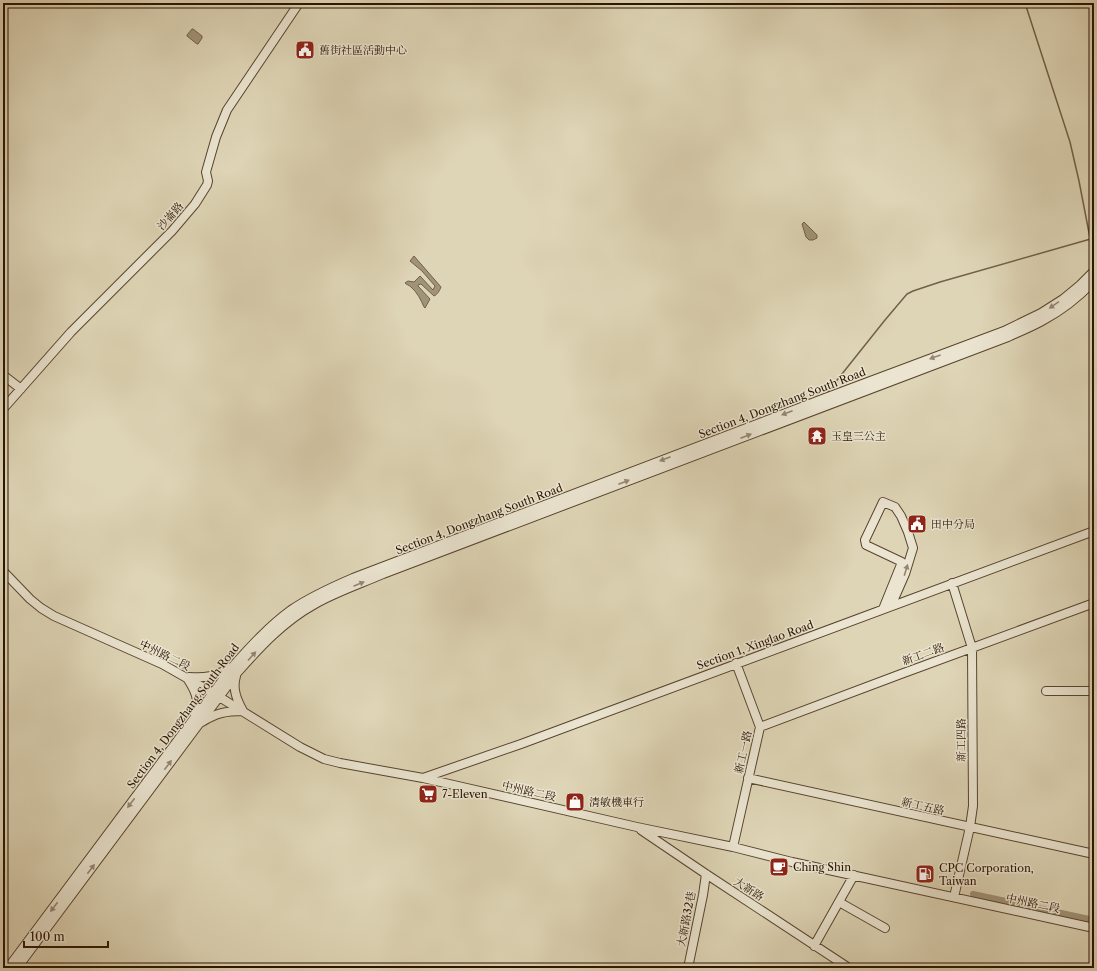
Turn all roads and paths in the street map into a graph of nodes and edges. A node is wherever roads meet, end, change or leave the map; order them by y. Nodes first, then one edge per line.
1 (299, 3) edge
2 (1094, 271) edge
3 (1094, 281) edge
4 (3, 375) edge
5 (21, 389) junction
6 (3, 409) edge
7 (1094, 531) edge
8 (3, 571) edge
9 (952, 583) junction
10 (1094, 603) edge
11 (892, 606) junction
12 (883, 609) junction
13 (972, 648) junction
14 (736, 664) junction
15 (235, 670) junction
16 (187, 677) junction
17 (1046, 691) dead end
18 (1094, 691) edge
19 (216, 695) junction
20 (243, 711) junction
21 (196, 720) junction
22 (760, 727) junction
23 (423, 778) junction
24 (748, 778) junction
25 (637, 827) junction
26 (970, 827) junction
27 (733, 847) junction
28 (1094, 854) edge
29 (706, 874) junction
30 (854, 875) junction
31 (954, 897) junction
32 (839, 902) junction
33 (885, 928) dead end
34 (1094, 928) edge
35 (814, 946) junction
36 (8, 968) edge
37 (17, 968) edge
38 (688, 968) edge
39 (849, 968) edge

1 - 5 street, 沙崙路
2 -> 15 street, Section 4, Dongzhang South Road
15 -> 3 street, Section 4, Dongzhang South Road
4 - 5 street
5 - 6 street, 沙崙路
7 - 9 street, Section 1, Xinglao Road
8 - 16 street, 中州路二段
9 - 11 street, Section 1, Xinglao Road
9 - 13 street, 新工四路
10 - 13 street, 新工二路
11 - 12 street, Section 1, Xinglao Road
11 -> 12 street
12 - 14 street, Section 1, Xinglao Road
13 - 22 street, 新工二路
13 - 26 street, 新工四路
14 - 22 street, 新工一路
14 - 23 street, Section 1, Xinglao Road
15 - 16 street
15 - 19 street, Section 4, Dongzhang South Road
15 - 20 street
16 - 19 street, 中州路二段
16 - 21 street
17 - 18 street
19 - 20 street, 中州路二段
19 - 21 street, Section 4, Dongzhang South Road
20 - 21 street
20 - 23 street, 中州路二段
21 -> 36 street, Section 4, Dongzhang South Road
37 -> 21 street, Section 4, Dongzhang South Road
22 - 24 street, 新工一路
23 - 25 street, 中州路二段
24 - 26 street, 新工五路
24 - 27 street, 新工一路
25 - 27 street, 中州路二段
25 - 29 street, 大新路
26 - 28 street, 新工五路
26 - 31 street, 新工四路
27 - 30 street, 中州路二段
29 - 35 street, 大新路
29 - 38 street, 大新路32巷
30 - 31 street, 中州路二段
30 - 32 street
31 - 34 street, 中州路二段
32 - 33 street
32 - 35 street
35 - 39 street, 大新路

